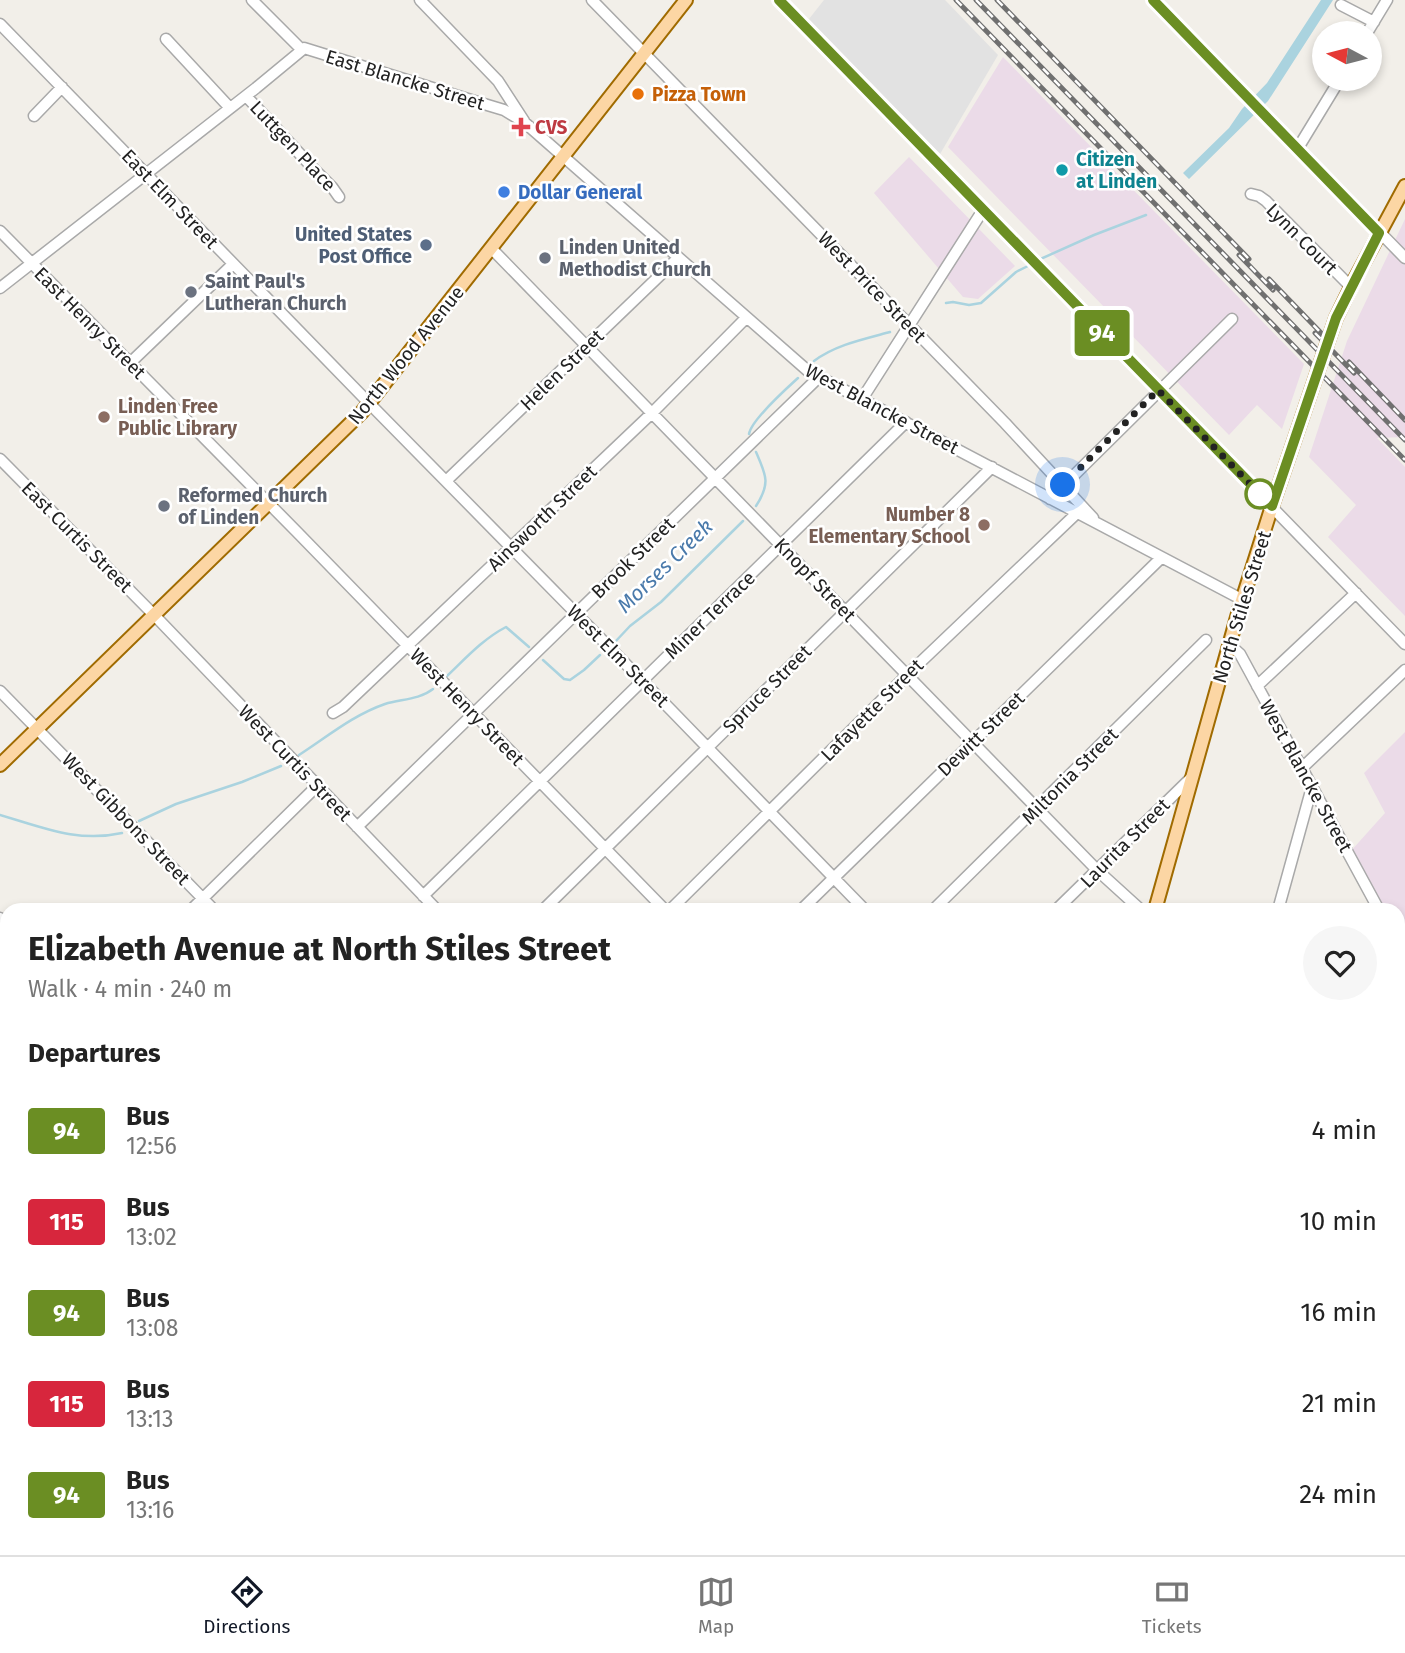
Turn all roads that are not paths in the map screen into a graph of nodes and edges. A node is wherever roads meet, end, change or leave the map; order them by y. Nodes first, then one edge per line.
1 (253, 0) edge
2 (420, 0) edge
3 (592, 0) edge
4 (686, 0) edge
5 (779, 0) edge
6 (1153, 0) edge
7 (1387, 0) edge
8 (1341, 5) dead end
9 (1372, 21) edge
10 (1375, 21) edge
11 (2, 29) edge
12 (166, 39) dead end
13 (302, 50) junction
14 (644, 54) junction
15 (498, 81) junction
16 (62, 88) junction
17 (1333, 91) edge
18 (246, 96) junction
19 (484, 104) junction
20 (230, 108) junction
21 (34, 116) dead end
22 (524, 122) junction
23 (1298, 148) junction
24 (564, 157) junction
25 (146, 174) junction
26 (1405, 186) edge
27 (1251, 194) dead end
28 (339, 197) dead end
29 (983, 210) junction
30 (0, 231) edge
31 (1379, 233) junction
32 (491, 248) junction
33 (678, 258) junction
34 (1405, 258) edge
35 (32, 263) junction
36 (233, 264) junction
37 (1351, 287) junction
38 (0, 288) edge
39 (746, 318) junction
40 (1232, 319) dead end
41 (909, 325) junction
42 (587, 346) junction
43 (130, 363) junction
44 (819, 377) junction
45 (1158, 390) junction
46 (862, 399) junction
47 (369, 404) junction
48 (652, 413) junction
49 (906, 422) junction
50 (0, 459) edge
51 (992, 467) junction
52 (715, 478) junction
53 (446, 481) junction
54 (1063, 485) junction
55 (1050, 499) junction
56 (268, 504) junction
57 (1272, 506) junction
58 (1077, 513) junction
59 (1098, 524) junction
60 (781, 545) junction
61 (511, 547) junction
62 (1161, 558) junction
63 (1356, 593) junction
64 (1243, 600) junction
65 (846, 611) junction
66 (576, 613) junction
67 (154, 615) junction
68 (1206, 640) dead end
69 (1230, 645) junction
70 (1405, 645) edge
71 (407, 646) junction
72 (1405, 670) edge
73 (907, 675) junction
74 (643, 681) junction
75 (1257, 686) junction
76 (0, 691) edge
77 (333, 713) dead end
78 (473, 713) junction
79 (37, 729) junction
80 (973, 742) junction
81 (708, 748) junction
82 (0, 765) edge
83 (1302, 768) junction
84 (1193, 775) junction
85 (540, 782) junction
86 (317, 786) junction
87 (1311, 787) junction
88 (1038, 808) junction
89 (769, 811) junction
90 (357, 827) junction
91 (605, 849) junction
92 (1097, 870) junction
93 (834, 878) junction
94 (424, 896) junction
95 (203, 898) junction
96 (198, 903) edge
97 (208, 903) edge
98 (430, 903) edge
99 (550, 903) edge
100 (660, 903) edge
101 (674, 903) edge
102 (808, 903) edge
103 (858, 903) edge
104 (940, 903) edge
105 (1063, 903) edge
106 (1132, 903) edge
107 (1157, 903) edge
108 (1280, 903) edge
109 (1375, 903) edge

1 - 13 street, East Blancke Street
2 - 15 street
3 - 14 street, West Price Street
4 - 14 main road, North Wood Avenue
5 - 29 street
6 - 23 street
7 - 10 street
8 - 9 street
11 - 16 street, East Elm Street
12 - 20 street, Luttgen Place
13 - 18 street
13 - 19 street, East Blancke Street
14 - 24 main road, North Wood Avenue
14 - 41 street, West Price Street
15 - 19 street
15 - 22 street
16 - 21 street
16 - 25 street, East Elm Street
17 - 23 street
18 - 20 street
18 - 28 street, Luttgen Place
19 - 22 street, East Blancke Street
20 - 25 street
22 - 24 street, East Blancke Street
23 - 31 street
24 - 32 main road, North Wood Avenue
24 - 33 street, West Blancke Street
25 - 35 street
25 - 36 street, East Elm Street
26 - 31 main road, North Stiles Street
27 - 37 street, Lynn Court
29 - 41 street
29 - 45 street
30 - 35 street, East Henry Street
31 - 34 street
31 - 37 main road, North Stiles Street
32 - 42 street, Knopf Street
32 - 47 main road, North Wood Avenue
33 - 39 street, West Blancke Street
33 - 42 street, Helen Street
35 - 38 street
35 - 43 street, East Henry Street
36 - 43 street
36 - 47 street, East Elm Street
37 - 57 main road, North Stiles Street
39 - 44 street, West Blancke Street
39 - 48 street, Ainsworth Street
40 - 45 street
41 - 46 street
41 - 54 street, West Price Street
42 - 48 street, Knopf Street
42 - 53 street, Helen Street
43 - 56 street, East Henry Street
44 - 46 street, West Blancke Street
44 - 52 street, Brook Street
45 - 54 street
45 - 57 street
46 - 49 street, West Blancke Street
47 - 53 street, West Elm Street
47 - 56 main road, North Wood Avenue
48 - 52 street, Knopf Street
48 - 61 street, Ainsworth Street
49 - 51 street, West Blancke Street
49 - 60 street, Miner Terrace
50 - 67 street, East Curtis Street
51 - 55 street, West Blancke Street
51 - 65 street, Spruce Street
52 - 60 street, Knopf Street
52 - 66 street, Brook Street
53 - 61 street, West Elm Street
54 - 55 street
54 - 59 street, West Price Street
55 - 58 street, West Blancke Street
56 - 67 main road, North Wood Avenue
56 - 71 street, West Henry Street
57 - 63 street
57 - 64 main road, North Stiles Street
58 - 59 street, West Blancke Street
58 - 73 street, Lafayette Street
59 - 62 street, West Blancke Street
60 - 65 street, Knopf Street
60 - 74 street, Miner Terrace
61 - 66 street, West Elm Street
61 - 71 street, Ainsworth Street
62 - 64 street, West Blancke Street
62 - 80 street, Dewitt Street
63 - 70 street
63 - 75 street
64 - 69 main road, North Stiles Street
65 - 73 street, Knopf Street
65 - 81 street, Spruce Street
66 - 74 street, West Elm Street
66 - 78 street, Brook Street
67 - 79 main road, North Wood Avenue
67 - 86 street, West Curtis Street
68 - 88 street, Miltonia Street
69 - 75 street, West Blancke Street
69 - 84 main road, North Stiles Street
71 - 77 street, Ainsworth Street
71 - 78 street, West Henry Street
72 - 83 street
73 - 80 street, Knopf Street
73 - 89 street, Lafayette Street
74 - 81 street, West Elm Street
74 - 85 street, Miner Terrace
75 - 83 street, West Blancke Street
76 - 79 street, West Gibbons Street
78 - 85 street, West Henry Street
78 - 90 street, Brook Street
79 - 82 main road, North Wood Avenue
79 - 95 street, West Gibbons Street
80 - 88 street, Knopf Street
80 - 93 street, Dewitt Street
81 - 89 street, West Elm Street
81 - 91 street, Spruce Street
83 - 87 street, West Blancke Street
84 - 92 street, Laurita Street
84 - 107 main road, North Stiles Street
85 - 91 street, West Henry Street
85 - 94 street, Miner Terrace
86 - 90 street, West Curtis Street
86 - 95 street
87 - 108 street
87 - 109 street, West Blancke Street
88 - 92 street, Knopf Street
88 - 104 street, Miltonia Street
89 - 93 street, West Elm Street
89 - 101 street, Lafayette Street
90 - 94 street, West Curtis Street
91 - 99 street, Spruce Street
91 - 100 street, West Henry Street
92 - 105 street, Laurita Street
92 - 106 street, Knopf Street
93 - 102 street, Dewitt Street
93 - 103 street, West Elm Street
94 - 98 street, West Curtis Street
95 - 96 street
95 - 97 street, West Gibbons Street

